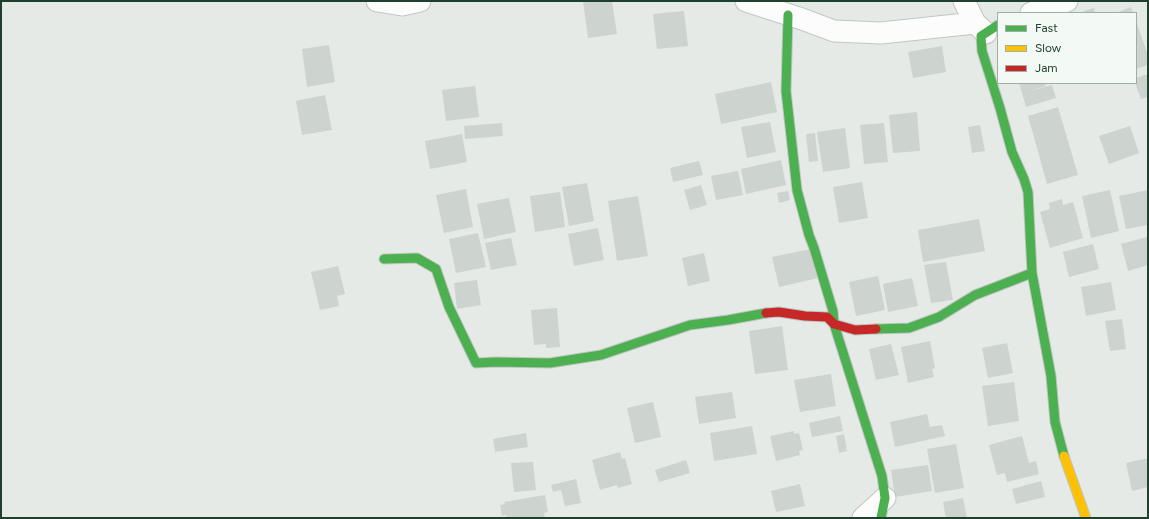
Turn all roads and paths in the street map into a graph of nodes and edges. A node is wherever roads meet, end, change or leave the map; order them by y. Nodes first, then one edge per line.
1 (377, 1) edge
2 (420, 1) edge
3 (746, 1) edge
4 (964, 1) edge
5 (1067, 1) edge
6 (1034, 12) edge
7 (788, 15) junction
8 (986, 27) edge
9 (384, 259) dead end
10 (1032, 273) junction
11 (834, 324) junction
12 (885, 498) junction
13 (863, 518) edge
14 (881, 518) edge
15 (1086, 518) edge

1 - 2 street
3 - 7 street
4 - 8 street
5 - 6 street
7 - 8 street
7 - 11 street
8 - 10 street
9 - 11 street
10 - 11 street
10 - 15 street
11 - 12 street
12 - 13 street
12 - 14 street

